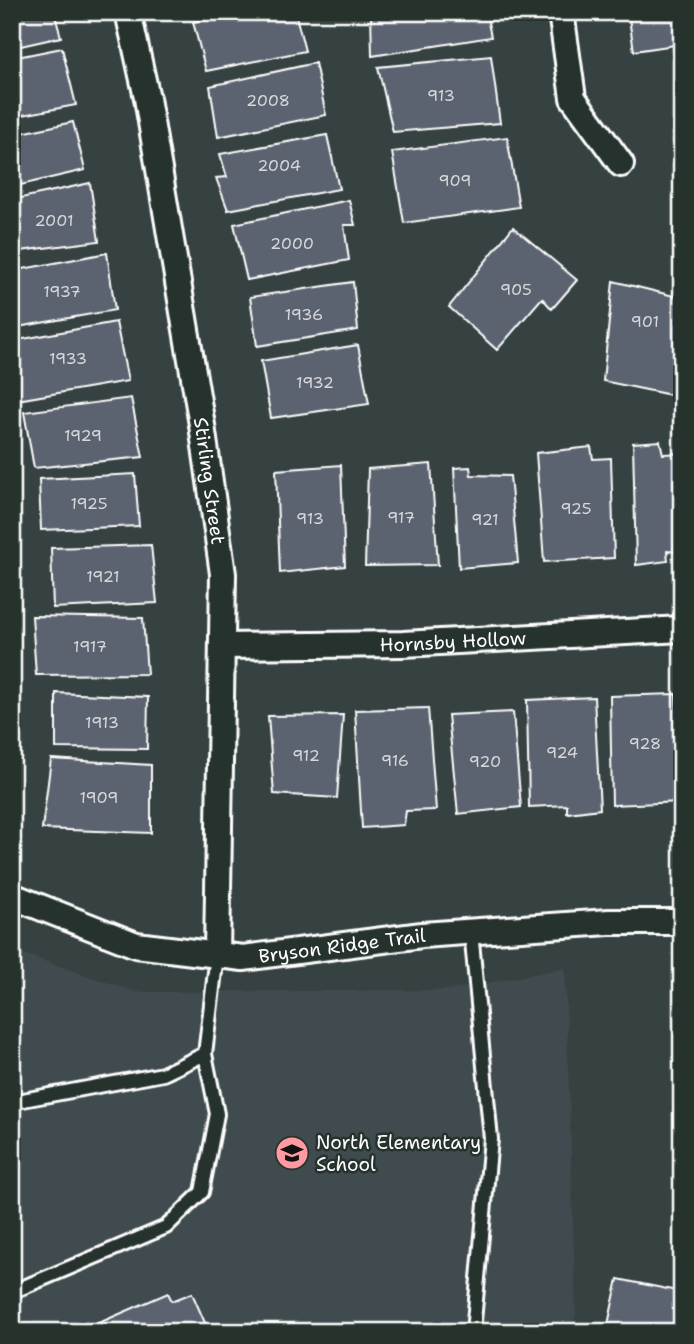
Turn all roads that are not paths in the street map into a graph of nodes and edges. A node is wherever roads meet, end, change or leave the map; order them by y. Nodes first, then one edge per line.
1 (128, 12) edge
2 (561, 12) edge
3 (621, 164) dead end
4 (682, 629) edge
5 (222, 646) junction
6 (12, 896) edge
7 (682, 922) edge
8 (471, 932) junction
9 (217, 955) junction
10 (205, 1054) junction
11 (12, 1102) edge
12 (12, 1292) edge
13 (473, 1332) edge

1 - 5 street, Stirling Street
2 - 3 street
4 - 5 street, Hornsby Hollow
5 - 9 street, Stirling Street
6 - 9 street, Bryson Ridge Trail
7 - 8 street, Bryson Ridge Trail
8 - 9 street, Bryson Ridge Trail
8 - 13 lane
9 - 10 lane
10 - 11 lane
10 - 12 lane

